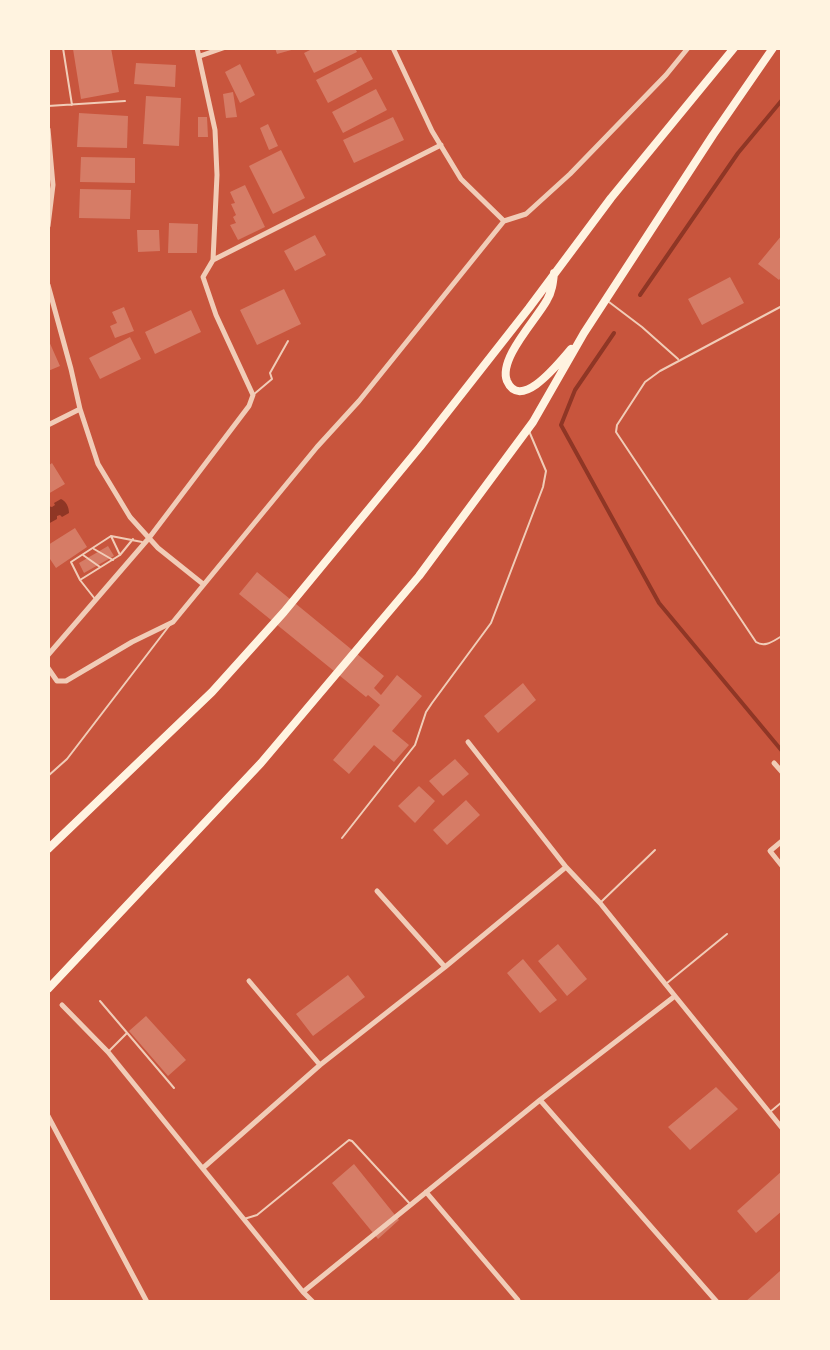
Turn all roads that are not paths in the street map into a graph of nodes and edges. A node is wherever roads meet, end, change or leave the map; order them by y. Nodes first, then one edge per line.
1 (63, 48) edge
2 (198, 48) edge
3 (223, 48) edge
4 (393, 48) edge
5 (688, 48) edge
6 (734, 48) edge
7 (773, 48) edge
8 (200, 56) junction
9 (124, 101) dead end
10 (72, 105) junction
11 (48, 106) edge
12 (48, 129) edge
13 (441, 145) junction
14 (49, 147) edge
15 (504, 220) junction
16 (48, 226) edge
17 (213, 261) junction
18 (554, 273) junction
19 (48, 285) edge
20 (607, 300) junction
21 (782, 306) edge
22 (584, 333) junction
23 (288, 341) dead end
24 (679, 360) junction
25 (253, 395) junction
26 (80, 410) junction
27 (48, 424) edge
28 (528, 428) junction
29 (111, 536) junction
30 (133, 539) junction
31 (147, 540) junction
32 (93, 549) junction
33 (82, 555) junction
34 (120, 555) junction
35 (113, 560) junction
36 (100, 567) junction
37 (81, 579) junction
38 (203, 584) junction
39 (96, 600) junction
40 (173, 621) junction
41 (782, 636) edge
42 (48, 655) edge
43 (48, 668) edge
44 (468, 742) dead end
45 (774, 763) dead end
46 (782, 772) edge
47 (48, 776) edge
48 (342, 838) dead end
49 (782, 841) edge
50 (48, 849) edge
51 (655, 850) dead end
52 (782, 866) edge
53 (566, 867) junction
54 (377, 891) dead end
55 (600, 903) junction
56 (727, 934) dead end
57 (445, 967) junction
58 (249, 981) dead end
59 (665, 985) junction
60 (48, 989) edge
61 (675, 996) junction
62 (100, 1001) dead end
63 (62, 1005) dead end
64 (127, 1033) junction
65 (108, 1053) junction
66 (320, 1065) junction
67 (174, 1088) dead end
68 (540, 1100) junction
69 (782, 1102) edge
70 (770, 1113) junction
71 (48, 1116) edge
72 (782, 1128) edge
73 (203, 1168) junction
74 (426, 1192) junction
75 (411, 1205) junction
76 (244, 1219) junction
77 (303, 1292) junction
78 (518, 1300) dead end
79 (147, 1302) edge
80 (313, 1302) edge
81 (717, 1302) edge

1 - 10 lane
2 - 8 street
3 - 8 street
4 - 13 street
5 - 15 street
6 - 18 highway
7 - 20 highway
8 - 17 street
9 - 10 lane
10 - 11 lane
12 - 14 street
13 - 15 street
13 - 17 street
14 - 16 street
15 - 38 street
17 - 25 street
18 - 22 highway
18 - 50 highway
19 - 26 street
20 - 22 highway
20 - 24 lane
21 - 24 lane
22 - 28 highway
23 - 25 lane
24 - 41 lane
25 - 31 street
26 - 27 street
26 - 31 street
28 - 48 lane
28 - 60 highway
29 - 30 lane
29 - 32 lane
29 - 34 lane
30 - 31 lane
30 - 34 lane
31 - 38 street
31 - 39 street
32 - 33 lane
32 - 35 lane
33 - 36 lane
33 - 37 lane
34 - 35 lane
35 - 36 lane
36 - 37 lane
37 - 39 lane
38 - 40 street
39 - 42 street
40 - 43 street
40 - 47 lane
44 - 53 street
45 - 46 street
49 - 52 street
51 - 55 lane
53 - 55 street
53 - 57 street
54 - 57 street
55 - 59 street
56 - 59 lane
57 - 66 street
58 - 66 street
59 - 61 street
61 - 68 street
61 - 70 street
62 - 64 lane
63 - 65 street
64 - 65 lane
64 - 67 lane
65 - 73 street
66 - 73 street
68 - 74 street
68 - 81 street
69 - 70 lane
70 - 72 street
71 - 79 street
73 - 76 street
74 - 75 street
74 - 78 street
75 - 76 lane
75 - 77 street
76 - 77 street
77 - 80 street

